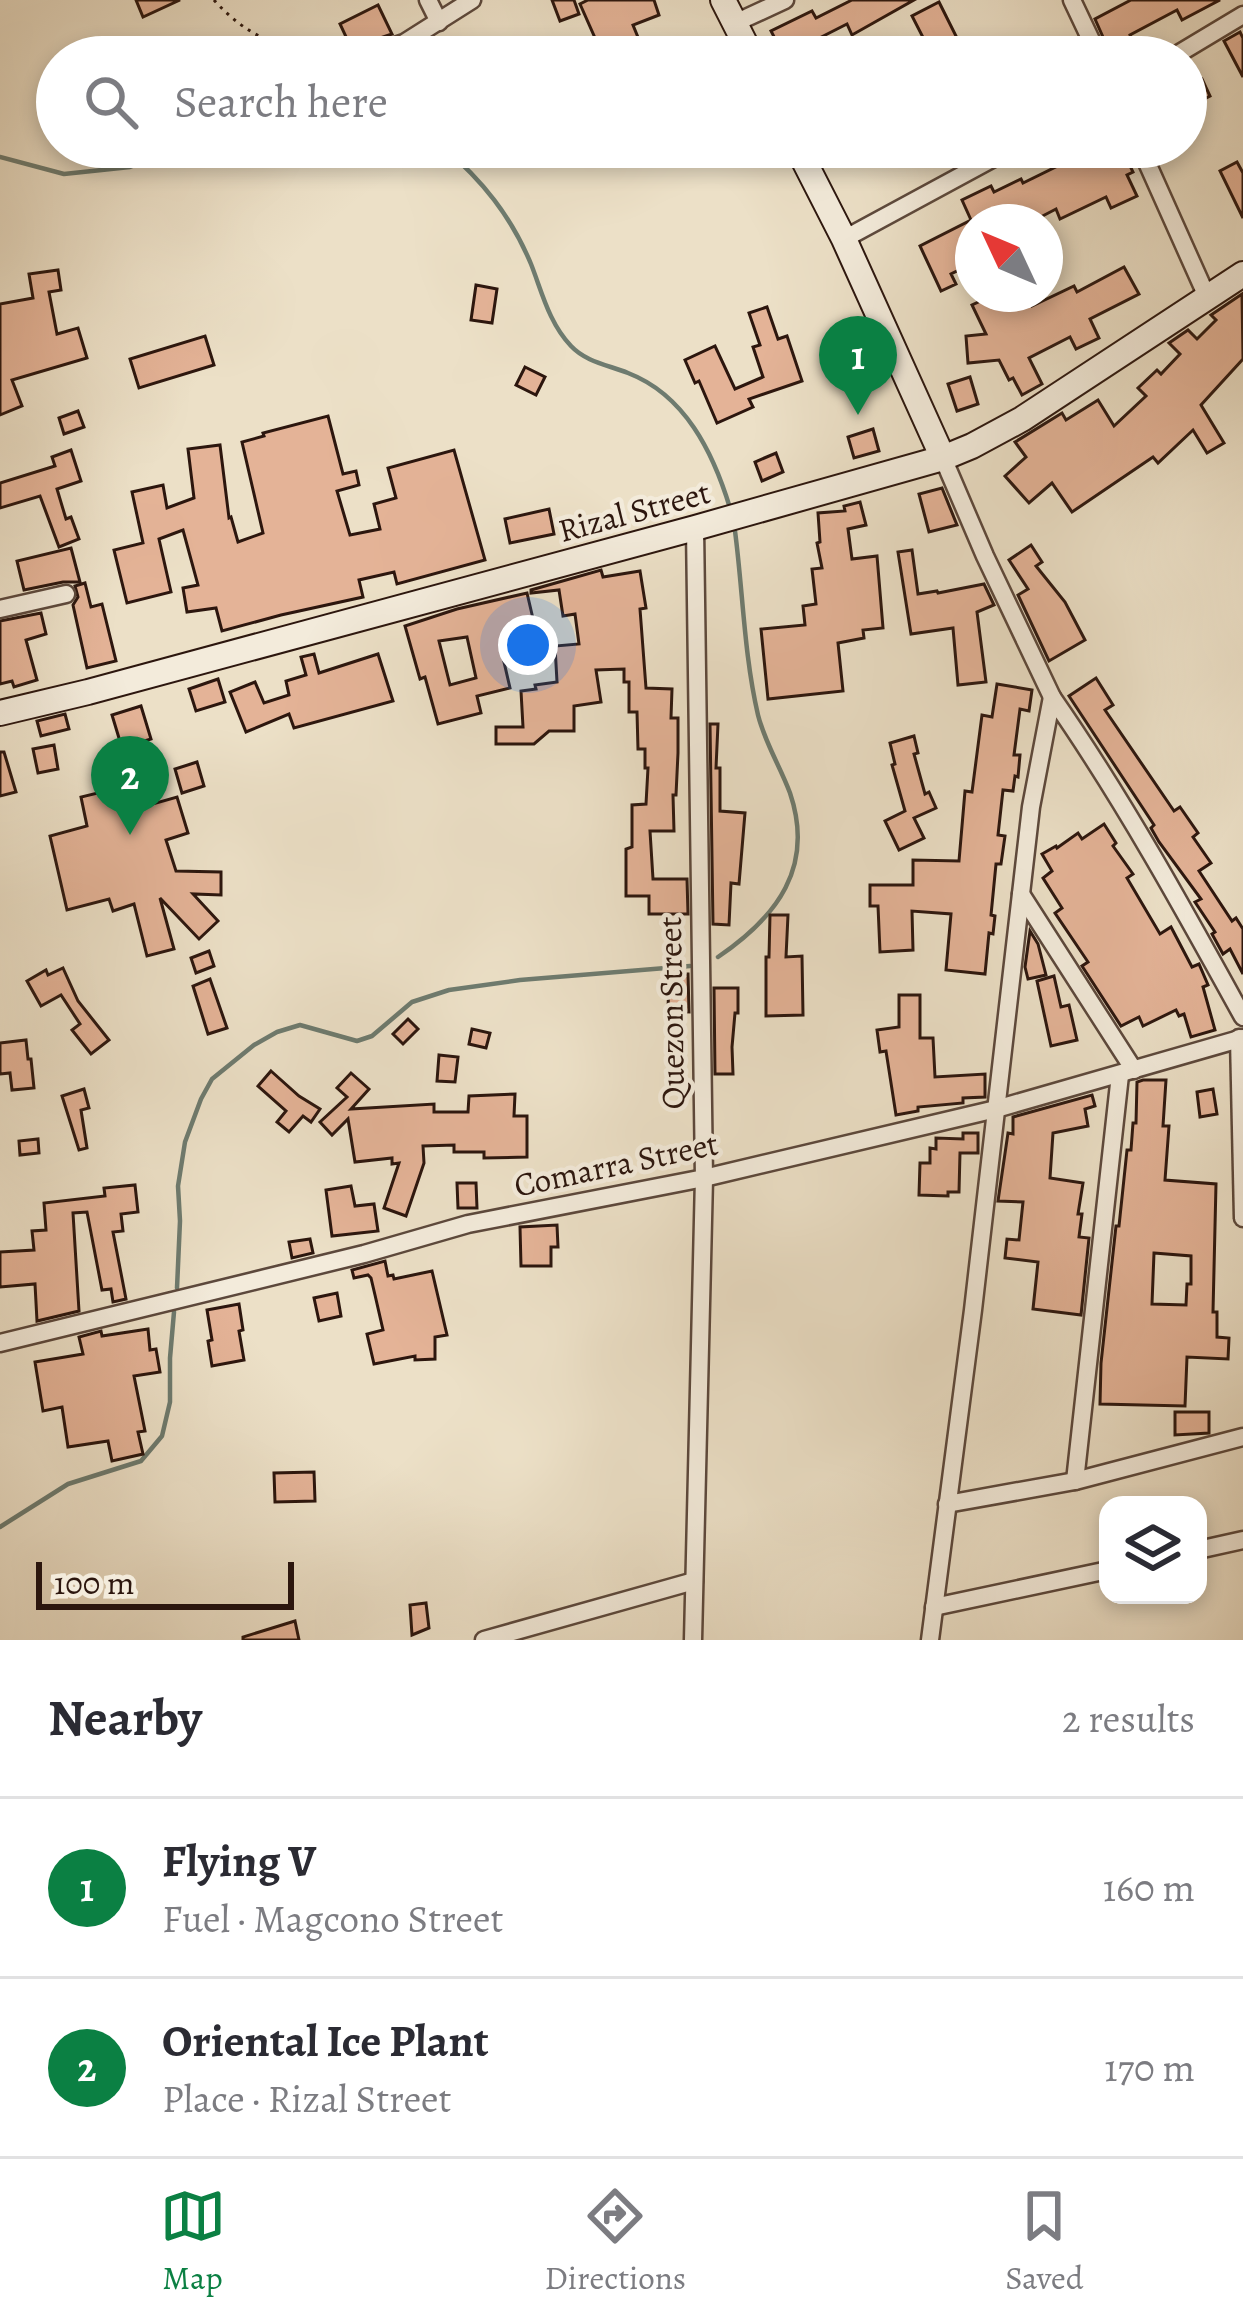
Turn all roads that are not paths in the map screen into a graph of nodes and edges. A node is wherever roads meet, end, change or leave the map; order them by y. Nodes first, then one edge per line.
1 (428, 0) edge
2 (472, 0) edge
3 (723, 0) edge
4 (785, 0) edge
5 (1072, 0) edge
6 (1243, 15) edge
7 (440, 22) junction
8 (735, 23) junction
9 (417, 36) edge
10 (742, 36) edge
11 (1089, 36) edge
12 (1207, 37) edge
13 (808, 168) edge
14 (975, 168) edge
15 (1149, 168) edge
16 (844, 239) junction
17 (1243, 274) edge
18 (1208, 298) junction
19 (943, 458) junction
20 (695, 529) junction
21 (66, 594) dead end
22 (0, 609) edge
23 (1052, 697) junction
24 (0, 713) edge
25 (1021, 893) junction
26 (1243, 1017) edge
27 (1241, 1038) edge
28 (1127, 1072) junction
29 (996, 1109) junction
30 (704, 1178) junction
31 (1243, 1218) edge
32 (0, 1343) edge
33 (1243, 1437) edge
34 (1075, 1481) junction
35 (947, 1504) junction
36 (1243, 1540) edge
37 (1207, 1548) edge
38 (1099, 1572) edge
39 (694, 1580) junction
40 (934, 1607) junction
41 (484, 1640) edge
42 (693, 1640) edge
43 (930, 1640) edge

1 - 7 street
2 - 7 street
3 - 8 street
4 - 8 street
5 - 11 street
6 - 12 street
7 - 9 street
8 - 10 street
13 - 16 street
14 - 16 street
15 - 18 street
16 - 19 street
17 - 18 street, Rizal Street
18 - 19 street, Rizal Street
19 - 20 street, Rizal Street
19 - 23 street
20 - 24 street, Rizal Street
20 - 30 street, Quezon Street
21 - 22 street
23 - 25 street
23 - 26 street
25 - 28 street
25 - 29 street
27 - 28 street, Comarra Street
27 - 31 street
28 - 29 street, Comarra Street
28 - 34 street
29 - 30 street, Comarra Street
29 - 35 street
30 - 32 street, Comarra Street
30 - 39 street, Quezon Street
33 - 34 street
34 - 35 street
35 - 40 street
36 - 37 street
38 - 40 street
39 - 41 street
39 - 42 street, Quezon Street
40 - 43 street

